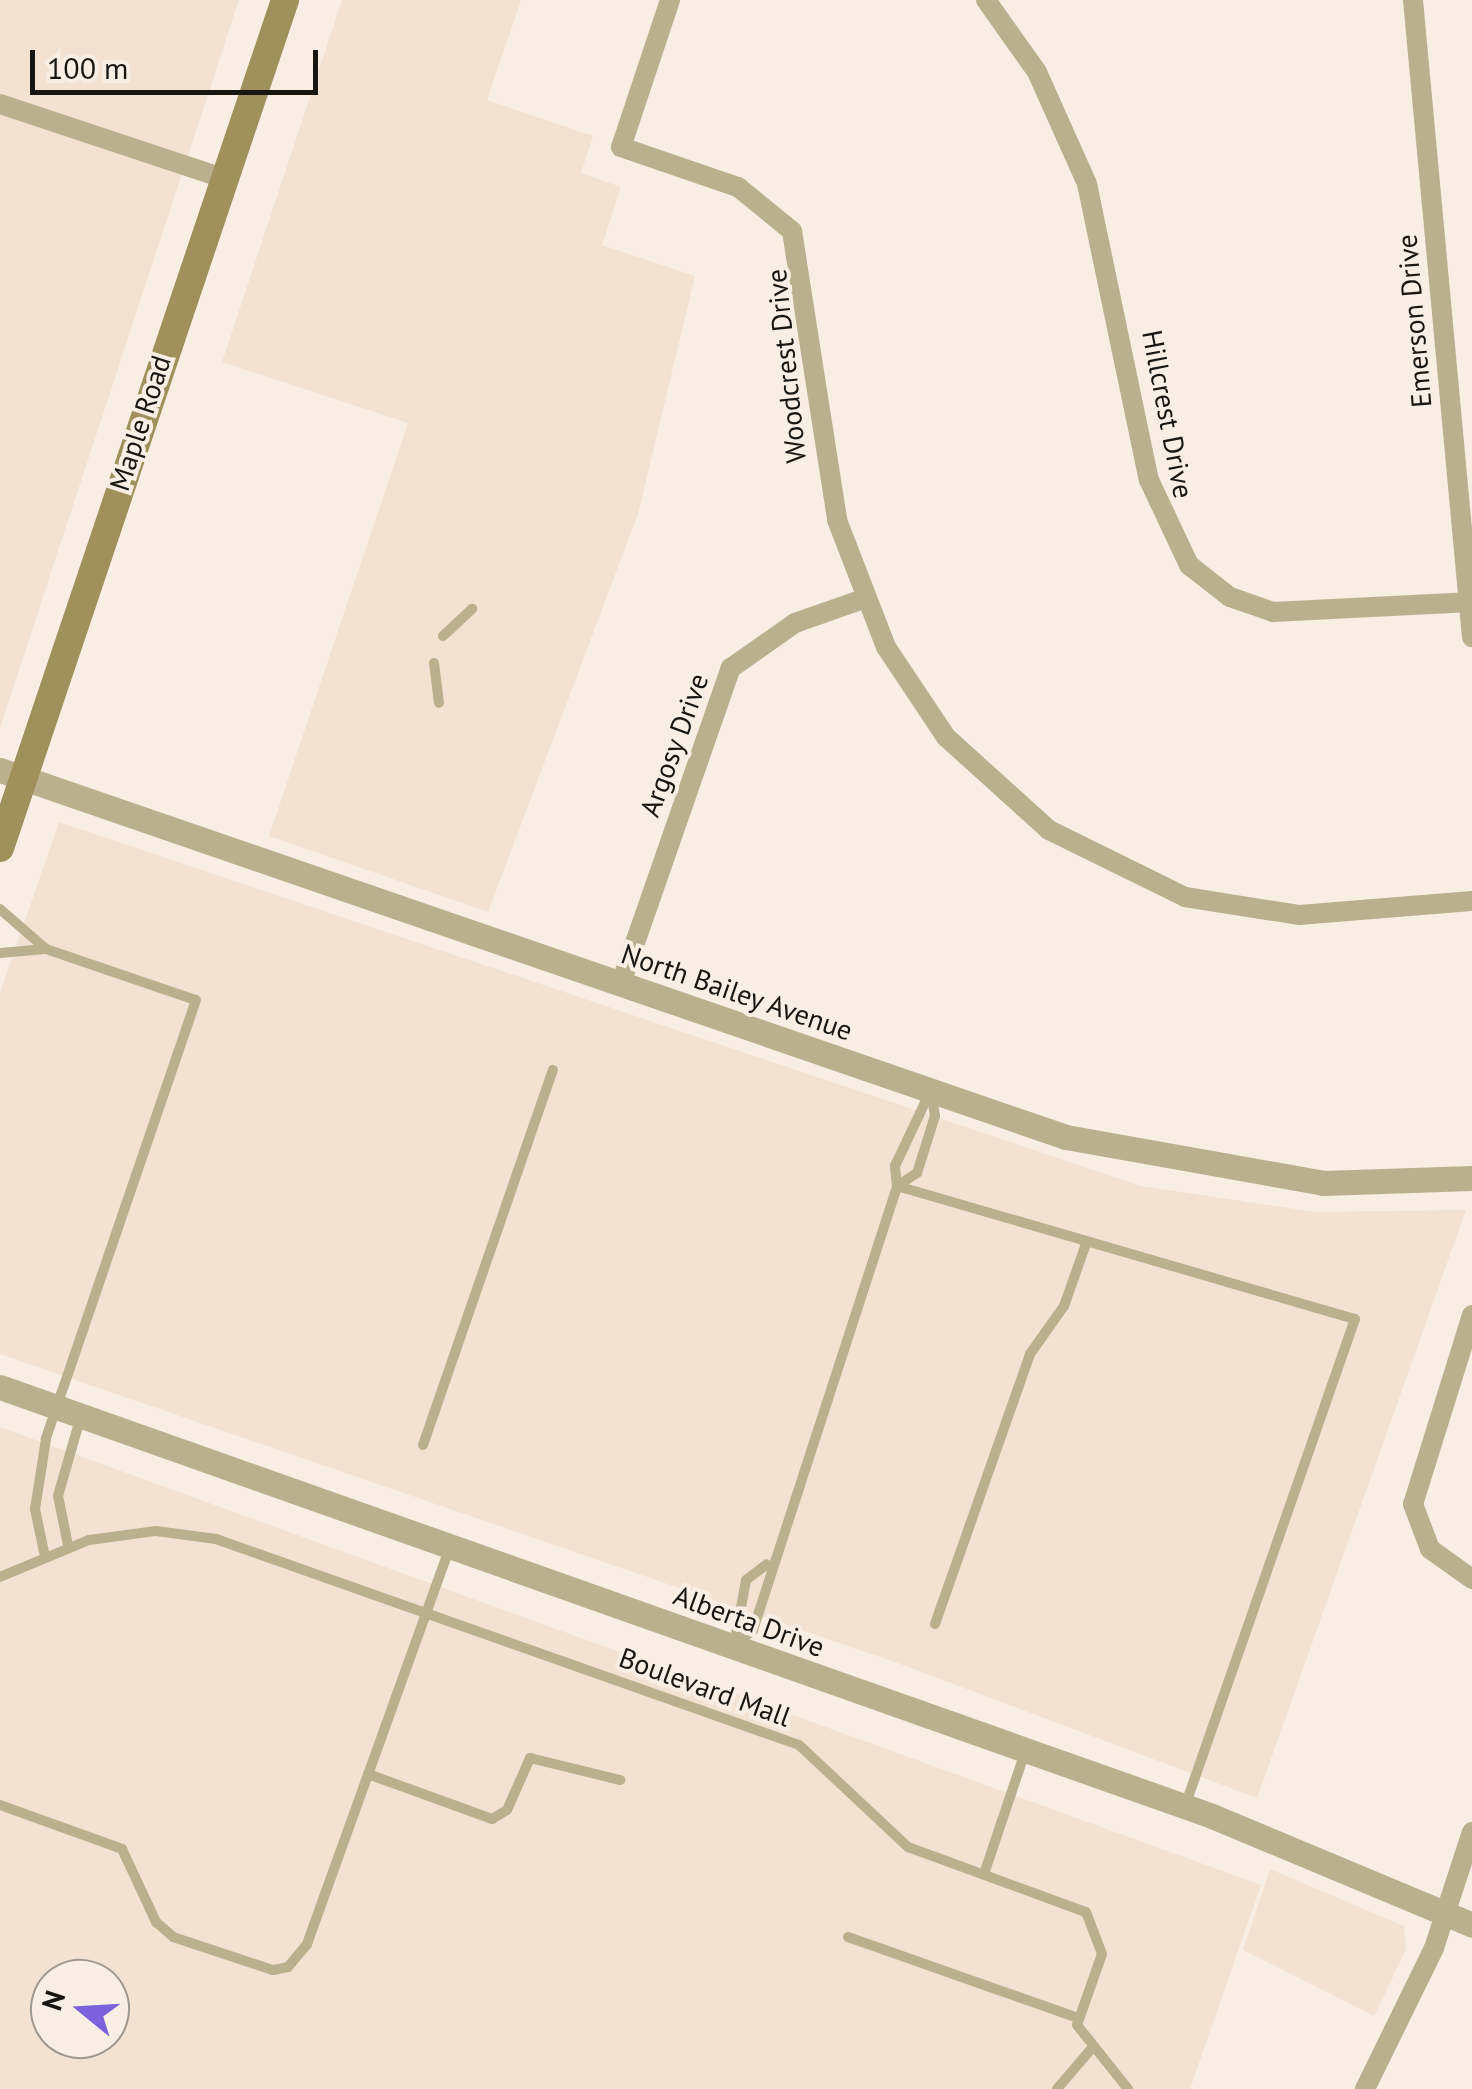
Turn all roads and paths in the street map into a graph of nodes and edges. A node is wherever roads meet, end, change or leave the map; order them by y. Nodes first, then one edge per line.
1 (286, 0) edge
2 (670, 0) edge
3 (986, 0) edge
4 (1413, 0) edge
5 (0, 104) edge
6 (222, 178) junction
7 (863, 598) junction
8 (1470, 602) edge
9 (472, 609) dead end
10 (443, 636) dead end
11 (1472, 637) edge
12 (434, 662) dead end
13 (439, 702) dead end
14 (11, 774) edge
15 (0, 848) edge
16 (1472, 901) edge
17 (0, 909) edge
18 (46, 948) junction
19 (0, 953) edge
20 (621, 983) junction
21 (553, 1070) dead end
22 (931, 1092) junction
23 (1472, 1178) edge
24 (896, 1186) junction
25 (1086, 1244) junction
26 (1472, 1315) edge
27 (0, 1387) edge
28 (69, 1411) junction
29 (423, 1445) dead end
30 (68, 1546) junction
31 (450, 1546) junction
32 (44, 1552) junction
33 (767, 1564) junction
34 (0, 1577) edge
35 (1472, 1579) edge
36 (426, 1612) junction
37 (935, 1624) dead end
38 (734, 1647) junction
39 (1025, 1751) junction
40 (368, 1774) junction
41 (620, 1780) dead end
42 (0, 1804) edge
43 (1184, 1806) junction
44 (1472, 1832) edge
45 (984, 1874) junction
46 (1445, 1916) junction
47 (1472, 1925) edge
48 (848, 1937) dead end
49 (1078, 2018) junction
50 (1091, 2048) junction
51 (1058, 2089) edge
52 (1128, 2089) edge
53 (1364, 2089) edge

1 - 6 main road, Maple Road
2 - 7 street, Woodcrest Drive
3 - 8 street, Hillcrest Drive
4 - 8 street, Emerson Drive
5 - 6 street
6 - 14 main road, Maple Road
7 - 16 street, Woodcrest Drive
7 - 20 street, Argosy Drive
8 - 11 street, Emerson Drive
9 - 10 lane
12 - 13 lane
14 - 15 main road, Maple Road
14 - 20 street, North Bailey Avenue
17 - 18 lane
18 - 19 lane
18 - 28 lane
20 - 22 street, North Bailey Avenue
21 - 29 lane
22 - 23 street, North Bailey Avenue
22 - 24 lane
22 - 24 lane
24 - 25 lane
24 - 33 lane
25 - 37 lane
25 - 43 lane
26 - 35 street
27 - 28 street, Alberta Drive
28 - 30 lane
28 - 31 street, Alberta Drive
28 - 32 lane
30 - 32 lane, Boulevard Mall
30 - 36 lane, Boulevard Mall
31 - 36 lane
31 - 38 street, Alberta Drive
32 - 34 lane, Boulevard Mall
33 - 38 lane
33 - 38 lane
36 - 40 lane
36 - 45 lane, Boulevard Mall
38 - 39 street, Alberta Drive
39 - 43 street, Alberta Drive
39 - 45 lane
40 - 41 lane
40 - 42 lane
43 - 46 street, Alberta Drive
44 - 46 street
45 - 49 lane, Boulevard Mall
46 - 47 street, Alberta Drive
46 - 53 street
48 - 49 lane
49 - 50 lane
50 - 51 lane
50 - 52 lane

